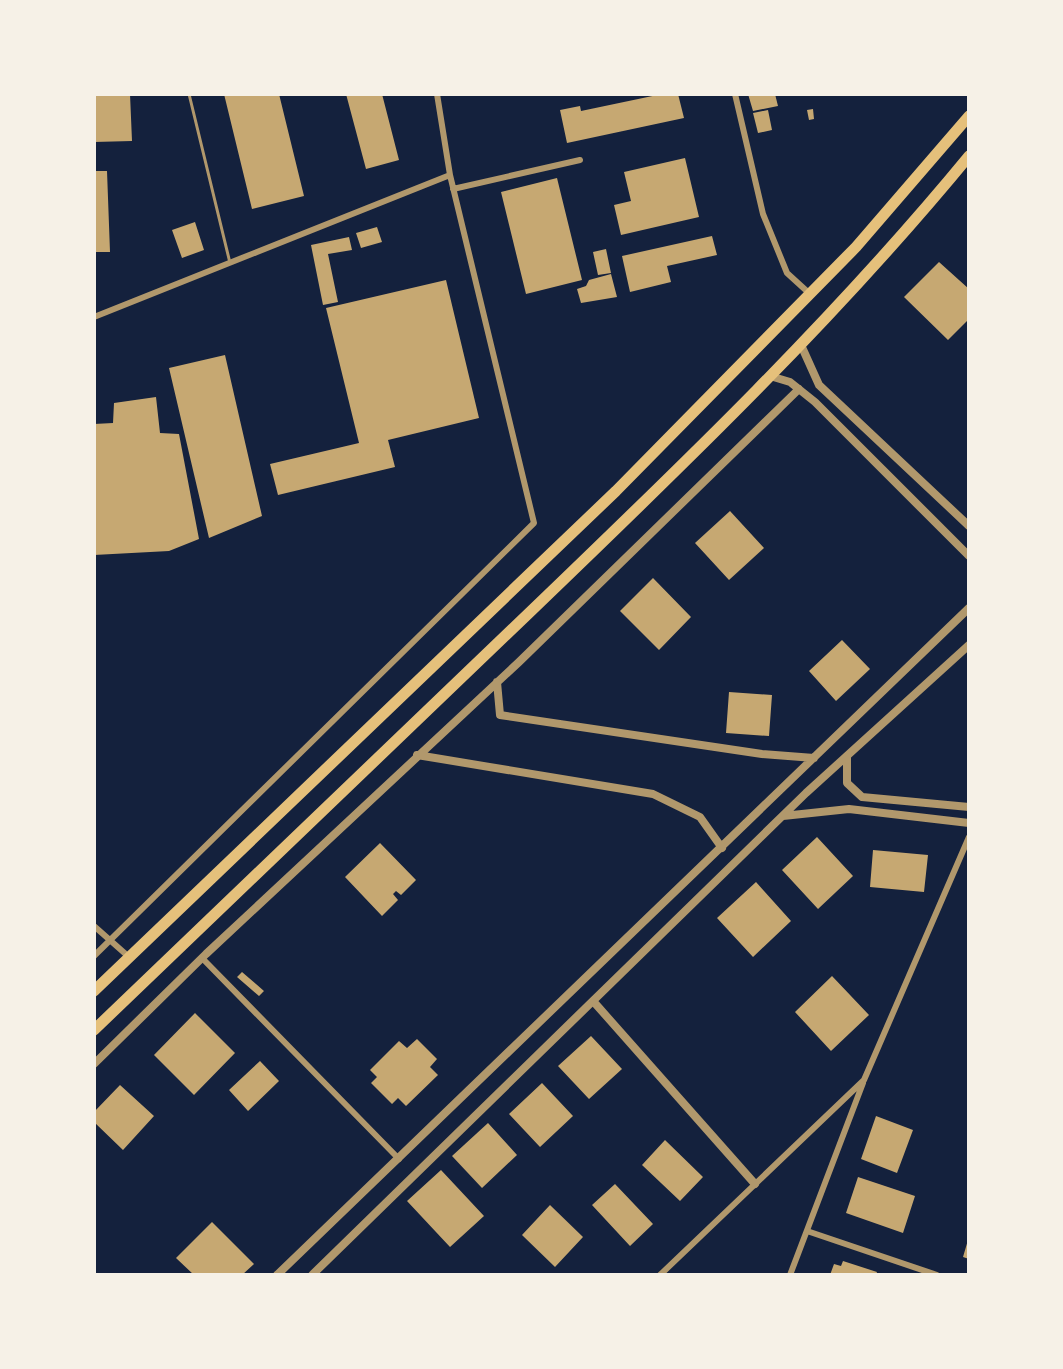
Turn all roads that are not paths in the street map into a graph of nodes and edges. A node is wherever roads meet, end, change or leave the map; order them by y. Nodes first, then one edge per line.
1 (189, 94) edge
2 (437, 94) edge
3 (735, 94) edge
4 (969, 116) edge
5 (969, 156) edge
6 (580, 160) dead end
7 (450, 175) junction
8 (453, 189) junction
9 (230, 263) junction
10 (810, 294) junction
11 (94, 317) edge
12 (801, 345) junction
13 (770, 376) junction
14 (799, 389) junction
15 (969, 526) edge
16 (969, 556) edge
17 (969, 608) edge
18 (969, 645) edge
19 (497, 682) junction
20 (417, 755) junction
21 (847, 756) junction
22 (814, 758) junction
23 (969, 807) edge
24 (782, 816) junction
25 (969, 823) edge
26 (969, 837) edge
27 (722, 848) junction
28 (94, 926) edge
29 (111, 940) junction
30 (94, 956) edge
31 (129, 957) junction
32 (202, 958) junction
33 (94, 991) edge
34 (593, 1001) junction
35 (94, 1030) edge
36 (94, 1064) edge
37 (864, 1080) junction
38 (399, 1159) junction
39 (755, 1184) junction
40 (807, 1231) junction
41 (277, 1275) edge
42 (312, 1275) edge
43 (660, 1275) edge
44 (790, 1275) edge
45 (937, 1275) edge

1 - 9 lane
2 - 7 street
3 - 10 street
4 - 10 highway
5 - 12 highway
6 - 8 street
7 - 8 street
7 - 9 street
8 - 29 street
9 - 11 street
10 - 31 highway
12 - 13 highway
12 - 15 street
13 - 14 street
13 - 35 highway
14 - 16 street
14 - 19 street
17 - 22 street
18 - 21 street
19 - 20 street
19 - 22 street
20 - 27 street
20 - 32 street
21 - 23 street
21 - 24 street
22 - 27 street
24 - 25 street
24 - 34 street
26 - 37 street
27 - 38 street
28 - 29 street
29 - 30 street
29 - 31 street
31 - 33 highway
32 - 36 street
32 - 38 street
34 - 39 street
34 - 42 street
37 - 39 street
37 - 40 street
38 - 41 street
39 - 43 street
40 - 44 street
40 - 45 street

